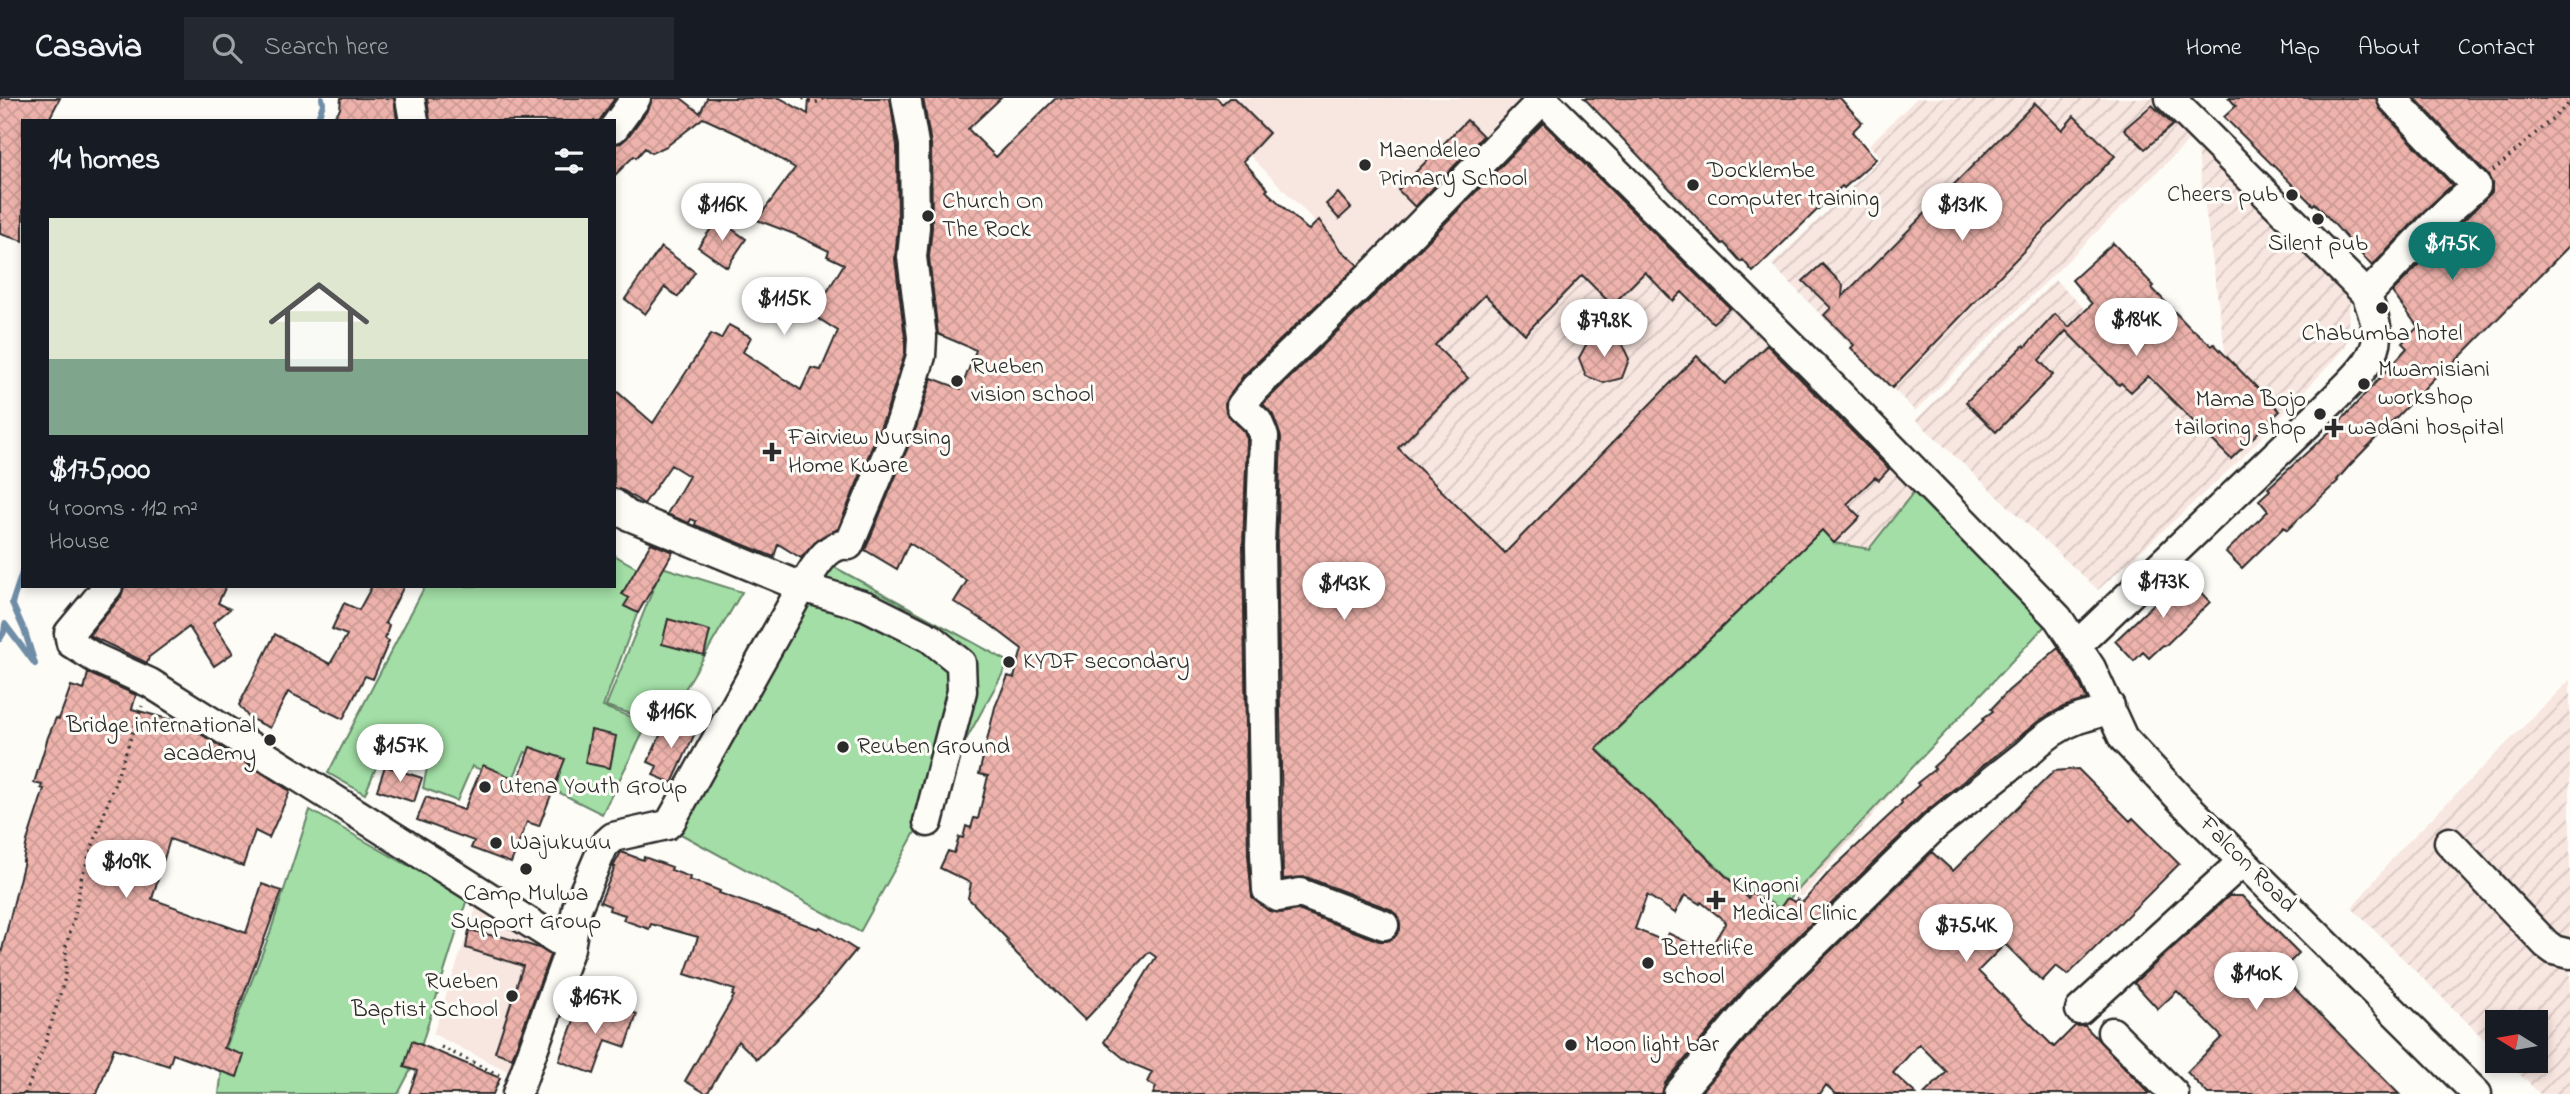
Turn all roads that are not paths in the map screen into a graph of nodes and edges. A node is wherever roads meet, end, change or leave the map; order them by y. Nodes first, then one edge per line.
1 (411, 98) edge
2 (636, 98) edge
3 (906, 98) edge
4 (1543, 98) edge
5 (2170, 98) edge
6 (2392, 98) edge
7 (414, 119) edge
8 (616, 125) edge
9 (2367, 295) junction
10 (616, 506) edge
11 (802, 587) junction
12 (106, 588) edge
13 (2078, 644) junction
14 (2110, 706) junction
15 (928, 822) dead end
16 (2449, 842) dead end
17 (2243, 861) junction
18 (1384, 925) dead end
19 (570, 948) junction
20 (2570, 954) edge
21 (2080, 1010) dead end
22 (2112, 1032) dead end
23 (519, 1088) edge
24 (1678, 1094) edge
25 (2174, 1094) edge
26 (2477, 1094) edge

1 - 7 street
2 - 8 street
3 - 11 street
4 - 13 street, Falcon Road
4 - 18 street
5 - 9 street
6 - 9 street
9 - 13 street
10 - 11 street
11 - 15 street
11 - 19 street
12 - 19 street
13 - 14 street, Falcon Road
14 - 17 street, Falcon Road
14 - 24 street
16 - 20 street
17 - 21 street
17 - 26 street, Falcon Road
19 - 23 street
22 - 25 street

